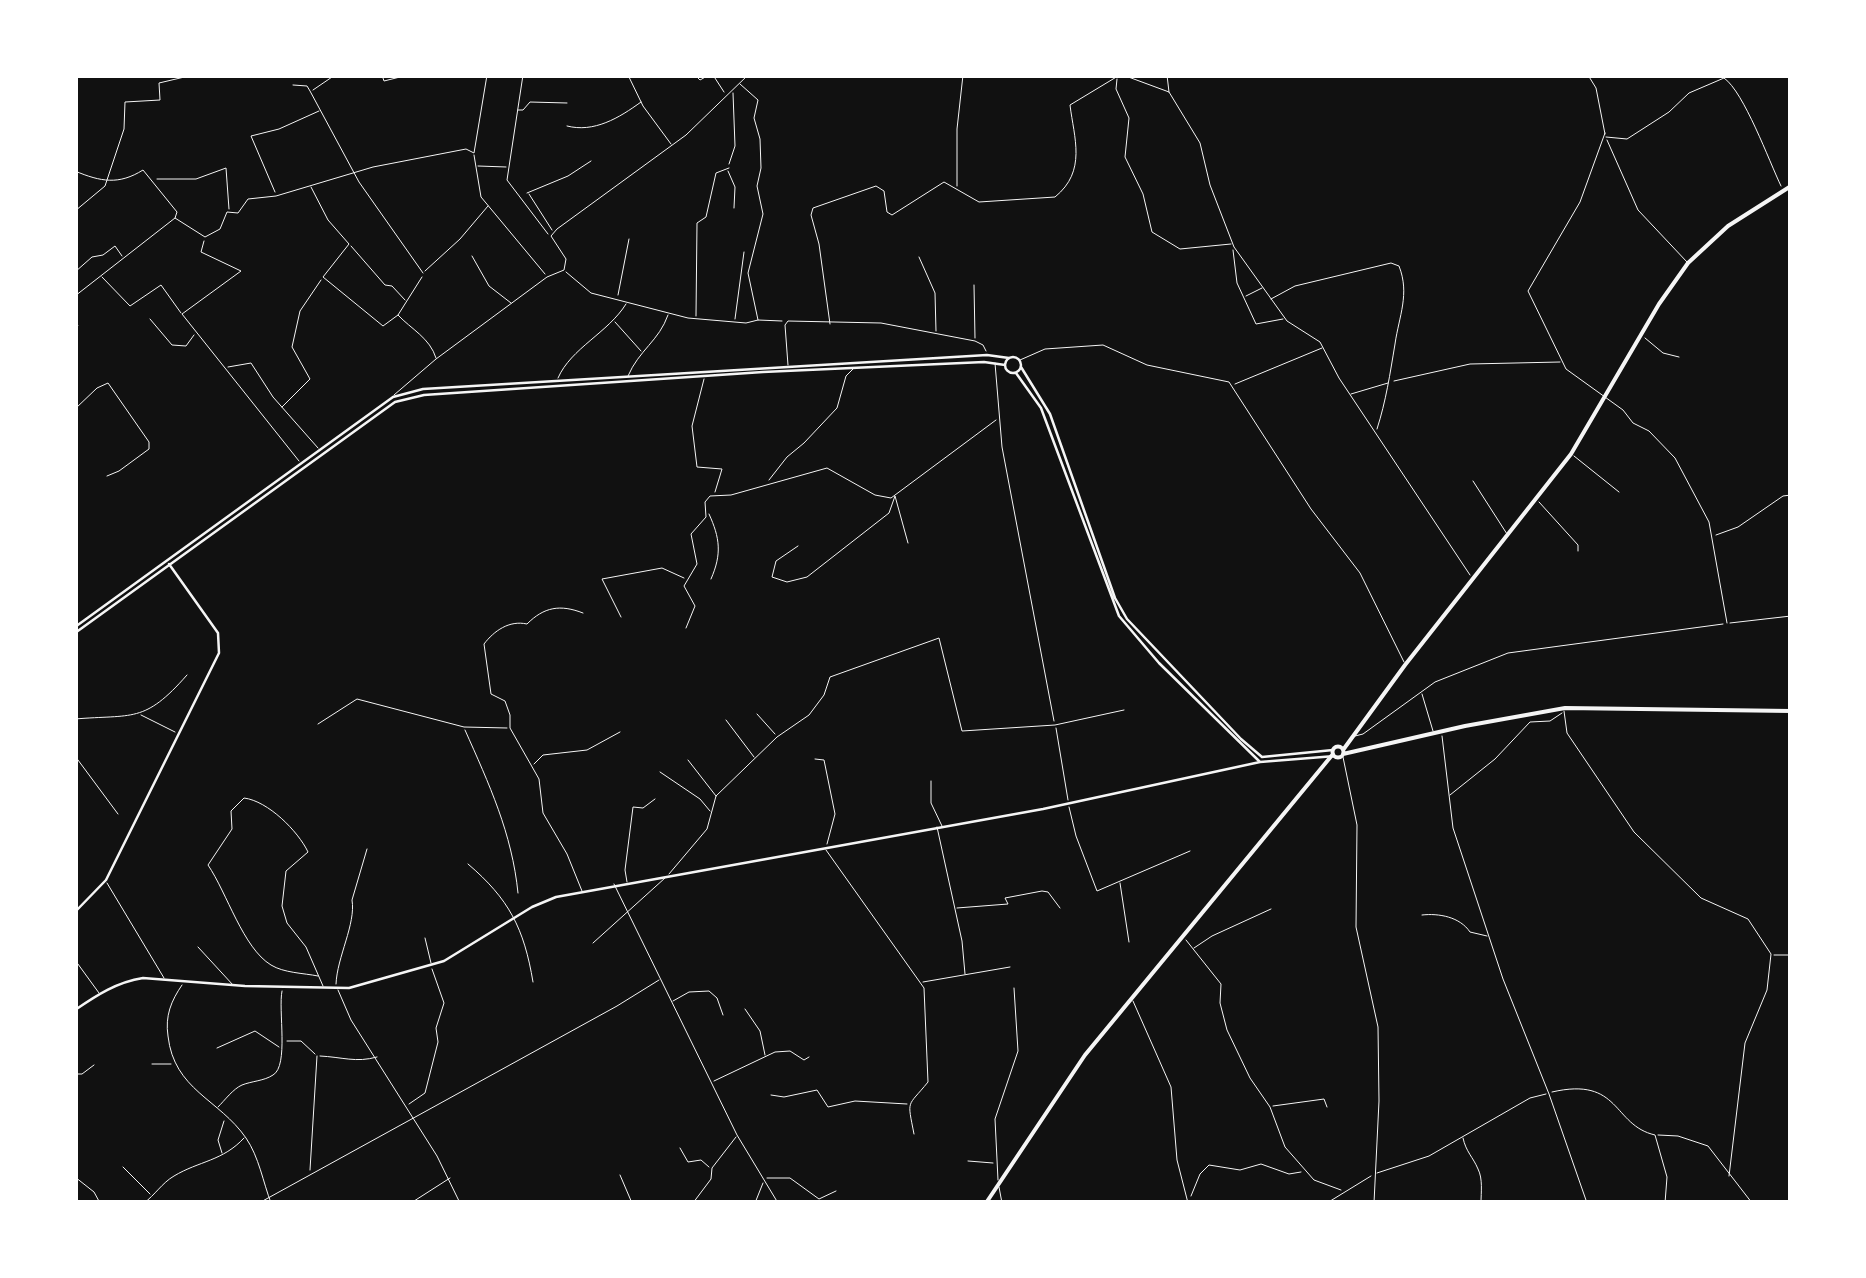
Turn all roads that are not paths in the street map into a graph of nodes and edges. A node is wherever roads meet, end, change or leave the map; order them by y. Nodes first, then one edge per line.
1 (193, 75) edge
2 (335, 75) edge
3 (382, 75) edge
4 (408, 75) edge
5 (423, 75) edge
6 (452, 75) edge
7 (470, 75) edge
8 (523, 75) edge
9 (628, 75) edge
10 (696, 75) edge
11 (711, 75) edge
12 (748, 75) edge
13 (964, 75) edge
14 (1124, 75) edge
15 (1167, 75) edge
16 (1588, 75) edge
17 (487, 76) edge
18 (1118, 76) edge
19 (739, 84) junction
20 (292, 85) dead end
21 (733, 90) junction
22 (310, 91) junction
23 (1169, 92) junction
24 (726, 94) junction
25 (641, 102) junction
26 (566, 103) dead end
27 (322, 110) junction
28 (517, 110) junction
29 (566, 126) dead end
30 (1605, 135) junction
31 (672, 145) junction
32 (474, 153) junction
33 (591, 161) dead end
34 (474, 166) junction
35 (508, 167) junction
36 (728, 168) junction
37 (75, 171) edge
38 (355, 172) junction
39 (107, 180) junction
40 (154, 180) junction
41 (522, 183) dead end
42 (311, 186) junction
43 (1791, 186) edge
44 (957, 188) junction
45 (1784, 190) junction
46 (527, 193) junction
47 (276, 196) junction
48 (488, 206) junction
49 (734, 208) dead end
50 (75, 211) edge
51 (229, 211) junction
52 (175, 218) junction
53 (554, 232) junction
54 (550, 236) junction
55 (206, 237) junction
56 (630, 239) dead end
57 (349, 244) junction
58 (1233, 245) junction
59 (744, 252) dead end
60 (472, 256) dead end
61 (919, 256) dead end
62 (123, 257) junction
63 (1688, 264) junction
64 (564, 270) junction
65 (75, 272) edge
66 (423, 274) junction
67 (100, 275) junction
68 (323, 277) junction
69 (547, 277) junction
70 (974, 285) dead end
71 (1262, 288) junction
72 (75, 296) edge
73 (1244, 298) junction
74 (618, 299) junction
75 (1270, 300) junction
76 (628, 301) junction
77 (407, 303) junction
78 (512, 303) junction
79 (670, 312) junction
80 (182, 314) junction
81 (398, 315) junction
82 (150, 319) dead end
83 (1285, 319) junction
84 (614, 320) junction
85 (696, 320) junction
86 (758, 320) junction
87 (735, 322) junction
88 (786, 322) junction
89 (830, 324) junction
90 (196, 333) junction
91 (936, 334) junction
92 (1642, 337) junction
93 (975, 341) junction
94 (1324, 348) junction
95 (642, 354) junction
96 (987, 355) junction
97 (1679, 357) dead end
98 (436, 358) junction
99 (1009, 358) junction
100 (1020, 360) junction
101 (1564, 362) junction
102 (994, 363) junction
103 (788, 365) junction
104 (1005, 365) junction
105 (1022, 366) junction
106 (856, 367) junction
107 (224, 368) junction
108 (1016, 373) junction
109 (628, 376) junction
110 (704, 376) junction
111 (557, 380) junction
112 (1391, 382) junction
113 (1232, 385) junction
114 (1351, 394) junction
115 (392, 397) junction
116 (1605, 397) junction
117 (282, 407) junction
118 (75, 410) edge
119 (998, 418) junction
120 (1376, 432) junction
121 (320, 450) junction
122 (1572, 454) junction
123 (302, 465) junction
124 (107, 476) dead end
125 (1473, 481) dead end
126 (768, 482) junction
127 (1619, 492) dead end
128 (714, 495) junction
129 (1791, 495) edge
130 (895, 496) junction
131 (1537, 500) junction
132 (708, 511) junction
133 (1712, 535) junction
134 (1508, 537) junction
135 (908, 543) dead end
136 (798, 546) dead end
137 (1578, 551) dead end
138 (167, 562) junction
139 (687, 579) junction
140 (711, 579) dead end
141 (1474, 581) junction
142 (583, 613) dead end
143 (1791, 616) edge
144 (621, 617) dead end
145 (1727, 623) junction
146 (75, 626) edge
147 (686, 628) dead end
148 (75, 633) edge
149 (1405, 665) junction
150 (186, 675) dead end
151 (1421, 691) junction
152 (1564, 709) junction
153 (1124, 710) dead end
154 (1791, 711) edge
155 (139, 714) junction
156 (757, 714) dead end
157 (75, 719) edge
158 (726, 720) dead end
159 (318, 724) dead end
160 (1055, 725) junction
161 (464, 726) junction
162 (510, 728) junction
163 (620, 732) dead end
164 (1434, 733) junction
165 (1442, 733) junction
166 (178, 734) junction
167 (1351, 736) junction
168 (778, 737) junction
169 (1338, 752) junction
170 (75, 756) edge
171 (756, 758) junction
172 (816, 759) dead end
173 (688, 760) dead end
174 (1260, 762) junction
175 (532, 766) junction
176 (660, 772) dead end
177 (931, 782) dead end
178 (716, 796) junction
179 (1448, 798) junction
180 (655, 799) dead end
181 (1069, 803) junction
182 (712, 813) junction
183 (118, 814) dead end
184 (940, 826) junction
185 (825, 847) junction
186 (367, 849) dead end
187 (1190, 852) dead end
188 (468, 864) dead end
189 (669, 874) junction
190 (106, 880) junction
191 (1120, 880) junction
192 (627, 882) junction
193 (614, 884) junction
194 (582, 891) junction
195 (518, 893) dead end
196 (954, 908) junction
197 (1060, 908) dead end
198 (1271, 908) dead end
199 (75, 912) edge
200 (628, 912) junction
201 (1422, 915) dead end
202 (515, 918) junction
203 (1182, 936) junction
204 (1490, 936) junction
205 (426, 938) dead end
206 (1129, 942) dead end
207 (593, 943) dead end
208 (198, 946) dead end
209 (1193, 950) junction
210 (1771, 954) junction
211 (1791, 955) edge
212 (75, 960) edge
213 (431, 966) junction
214 (1010, 967) dead end
215 (965, 974) junction
216 (318, 976) junction
217 (164, 978) junction
218 (658, 980) junction
219 (185, 981) junction
220 (533, 982) dead end
221 (919, 982) junction
222 (234, 986) junction
223 (283, 987) junction
224 (325, 988) junction
225 (1014, 988) dead end
226 (338, 989) junction
227 (100, 994) junction
228 (1131, 998) junction
229 (670, 1002) junction
230 (745, 1009) dead end
231 (75, 1010) edge
232 (722, 1015) dead end
233 (283, 1041) junction
234 (218, 1048) dead end
235 (281, 1049) junction
236 (317, 1056) junction
237 (765, 1056) junction
238 (378, 1057) junction
239 (809, 1057) dead end
240 (152, 1064) dead end
241 (174, 1064) junction
242 (94, 1065) dead end
243 (75, 1074) edge
244 (75, 1080) edge
245 (711, 1082) junction
246 (75, 1088) edge
247 (770, 1094) dead end
248 (1549, 1094) junction
249 (909, 1104) junction
250 (407, 1106) junction
251 (1270, 1107) junction
252 (1327, 1107) dead end
253 (216, 1109) junction
254 (225, 1118) junction
255 (412, 1118) junction
256 (914, 1134) dead end
257 (737, 1135) junction
258 (1463, 1135) junction
259 (1654, 1135) junction
260 (246, 1136) junction
261 (680, 1148) dead end
262 (223, 1156) junction
263 (968, 1161) dead end
264 (996, 1162) junction
265 (123, 1166) dead end
266 (712, 1168) junction
267 (1304, 1171) junction
268 (310, 1173) junction
269 (1374, 1174) junction
270 (620, 1175) dead end
271 (1729, 1176) junction
272 (75, 1177) edge
273 (450, 1178) junction
274 (764, 1180) junction
275 (998, 1182) junction
276 (1344, 1190) junction
277 (836, 1191) dead end
278 (152, 1197) junction
279 (268, 1197) junction
280 (1188, 1201) edge
281 (100, 1203) edge
282 (144, 1203) edge
283 (258, 1203) edge
284 (271, 1203) edge
285 (411, 1203) edge
286 (460, 1203) edge
287 (632, 1203) edge
288 (693, 1203) edge
289 (755, 1203) edge
290 (778, 1203) edge
291 (986, 1203) edge
292 (1002, 1203) edge
293 (1327, 1203) edge
294 (1374, 1203) edge
295 (1481, 1203) edge
296 (1586, 1203) edge
297 (1664, 1203) edge
298 (1752, 1203) edge

1 - 39 street
2 - 22 street
3 - 4 street
5 - 6 street
7 - 17 street
8 - 28 street
9 - 25 street
10 - 11 street
11 - 24 street
12 - 19 street
13 - 44 street
14 - 18 street
14 - 23 street
15 - 23 street
16 - 30 street
17 - 32 street
18 - 44 street
18 - 58 street
19 - 21 street
19 - 86 street
20 - 22 street
21 - 24 street
21 - 36 street
22 - 27 street
23 - 58 street
24 - 31 street
25 - 29 street
25 - 31 street
26 - 28 street
27 - 38 street
27 - 47 street
28 - 35 street
30 - 45 street
30 - 63 street
30 - 101 street
31 - 53 street
32 - 34 street
32 - 38 street
33 - 46 street
34 - 35 street
34 - 48 street
35 - 54 street
36 - 49 street
36 - 85 street
37 - 39 street
38 - 42 street
38 - 66 street
39 - 40 street
39 - 50 street
40 - 51 street
40 - 52 street
41 - 46 street
42 - 47 street
42 - 57 street
43 - 45 main road
44 - 89 street
45 - 63 main road
46 - 53 street
47 - 51 street
48 - 66 street
48 - 69 street
51 - 55 street
52 - 55 street
52 - 62 street
53 - 54 street
54 - 64 street
55 - 80 street
56 - 74 street
57 - 68 street
57 - 77 street
58 - 71 street
58 - 73 street
59 - 87 street
60 - 78 street
61 - 91 street
62 - 65 street
62 - 67 street
63 - 92 main road
64 - 69 street
64 - 74 street
66 - 77 street
67 - 72 street
67 - 80 street
68 - 81 street
68 - 117 street
69 - 78 street
70 - 93 street
71 - 73 street
71 - 75 street
73 - 83 street
74 - 76 street
75 - 83 street
75 - 112 street
76 - 79 street
76 - 84 street
77 - 81 street
78 - 98 street
79 - 85 street
79 - 95 street
80 - 90 street
81 - 98 street
82 - 90 street
83 - 94 street
84 - 95 street
84 - 111 street
85 - 87 street
86 - 87 street
86 - 88 street
88 - 89 street
88 - 103 street
89 - 91 street
90 - 107 street
91 - 93 street
92 - 97 street
92 - 116 main road
93 - 96 street
94 - 113 street
94 - 114 street
95 - 109 street
96 - 99 street
96 - 103 street
98 - 115 street
99 - 100 street
99 - 104 street
100 - 105 street
100 - 113 street
101 - 112 street
101 - 116 street
102 - 104 street
102 - 106 street
102 - 119 street
103 - 109 street
104 - 108 street
105 - 108 street
105 - 169 street
106 - 110 street
106 - 126 street
107 - 117 street
107 - 123 street
108 - 174 street
109 - 111 street
110 - 123 street
110 - 128 street
111 - 115 street
112 - 114 street
112 - 120 street
113 - 149 street
114 - 120 street
115 - 121 street
116 - 122 main road
116 - 133 street
117 - 121 street
118 - 124 street
119 - 130 street
119 - 160 street
120 - 141 street
121 - 123 street
122 - 127 street
122 - 131 main road
123 - 138 street
125 - 134 street
126 - 128 street
126 - 130 street
128 - 132 street
129 - 133 street
130 - 135 street
130 - 136 street
131 - 134 main road
131 - 137 street
132 - 139 street
132 - 140 street
133 - 145 street
134 - 141 main road
138 - 146 street
138 - 148 street
138 - 166 street
139 - 144 street
139 - 147 street
141 - 149 main road
142 - 162 street
143 - 145 street
145 - 151 street
149 - 167 main road
150 - 155 street
151 - 164 street
151 - 167 street
152 - 154 main road
152 - 165 main road
152 - 179 street
152 - 210 street
153 - 160 street
155 - 157 street
155 - 166 street
156 - 168 street
158 - 171 street
159 - 161 street
160 - 168 street
160 - 181 street
161 - 162 street
161 - 195 street
162 - 175 street
163 - 175 street
164 - 165 main road
164 - 169 main road
165 - 179 street
166 - 190 street
167 - 169 main road
168 - 171 street
169 - 174 street
169 - 203 main road
169 - 269 street
170 - 183 street
171 - 178 street
172 - 185 street
173 - 178 street
174 - 181 street
175 - 194 street
176 - 182 street
177 - 184 street
178 - 182 street
179 - 204 street
180 - 192 street
181 - 184 street
181 - 191 street
182 - 189 street
184 - 185 street
184 - 196 street
185 - 189 street
185 - 221 street
186 - 226 street
187 - 191 street
188 - 202 street
189 - 192 street
189 - 200 street
190 - 199 street
190 - 217 street
191 - 206 street
192 - 193 street
193 - 194 street
193 - 200 street
194 - 202 street
196 - 197 street
196 - 215 street
198 - 209 street
200 - 207 street
200 - 218 street
201 - 204 street
202 - 213 street
202 - 220 street
203 - 209 street
203 - 228 main road
204 - 248 street
205 - 213 street
208 - 222 street
209 - 251 street
210 - 211 street
210 - 271 street
212 - 227 street
213 - 226 street
213 - 250 street
214 - 215 street
215 - 221 street
216 - 216 street
216 - 224 street
217 - 219 street
217 - 227 street
218 - 229 street
218 - 255 street
219 - 222 street
219 - 241 street
221 - 249 street
222 - 223 street
223 - 224 street
223 - 233 street
224 - 226 street
225 - 264 street
226 - 238 street
227 - 231 street
228 - 275 main road
228 - 280 street
229 - 232 street
229 - 245 street
230 - 237 street
233 - 235 street
233 - 236 street
234 - 235 street
235 - 253 street
236 - 238 street
236 - 268 street
237 - 239 street
237 - 245 street
238 - 250 street
240 - 241 street
241 - 253 street
242 - 243 street
244 - 246 street
245 - 257 street
247 - 249 street
248 - 258 street
248 - 259 street
248 - 296 street
249 - 256 street
250 - 255 street
251 - 252 street
251 - 267 street
253 - 254 street
254 - 260 street
254 - 262 street
255 - 268 street
255 - 273 street
257 - 266 street
257 - 274 street
258 - 269 street
258 - 295 street
259 - 271 street
259 - 297 street
260 - 262 street
260 - 279 street
261 - 266 street
262 - 278 street
263 - 264 street
264 - 275 street
265 - 278 street
266 - 288 street
267 - 276 street
267 - 280 street
268 - 279 street
269 - 276 street
269 - 294 street
270 - 287 street
271 - 298 street
272 - 281 street
273 - 285 street
273 - 286 street
274 - 277 street
274 - 289 street
274 - 290 street
275 - 291 main road
275 - 292 street
276 - 293 street
278 - 282 street
279 - 283 street
279 - 284 street

